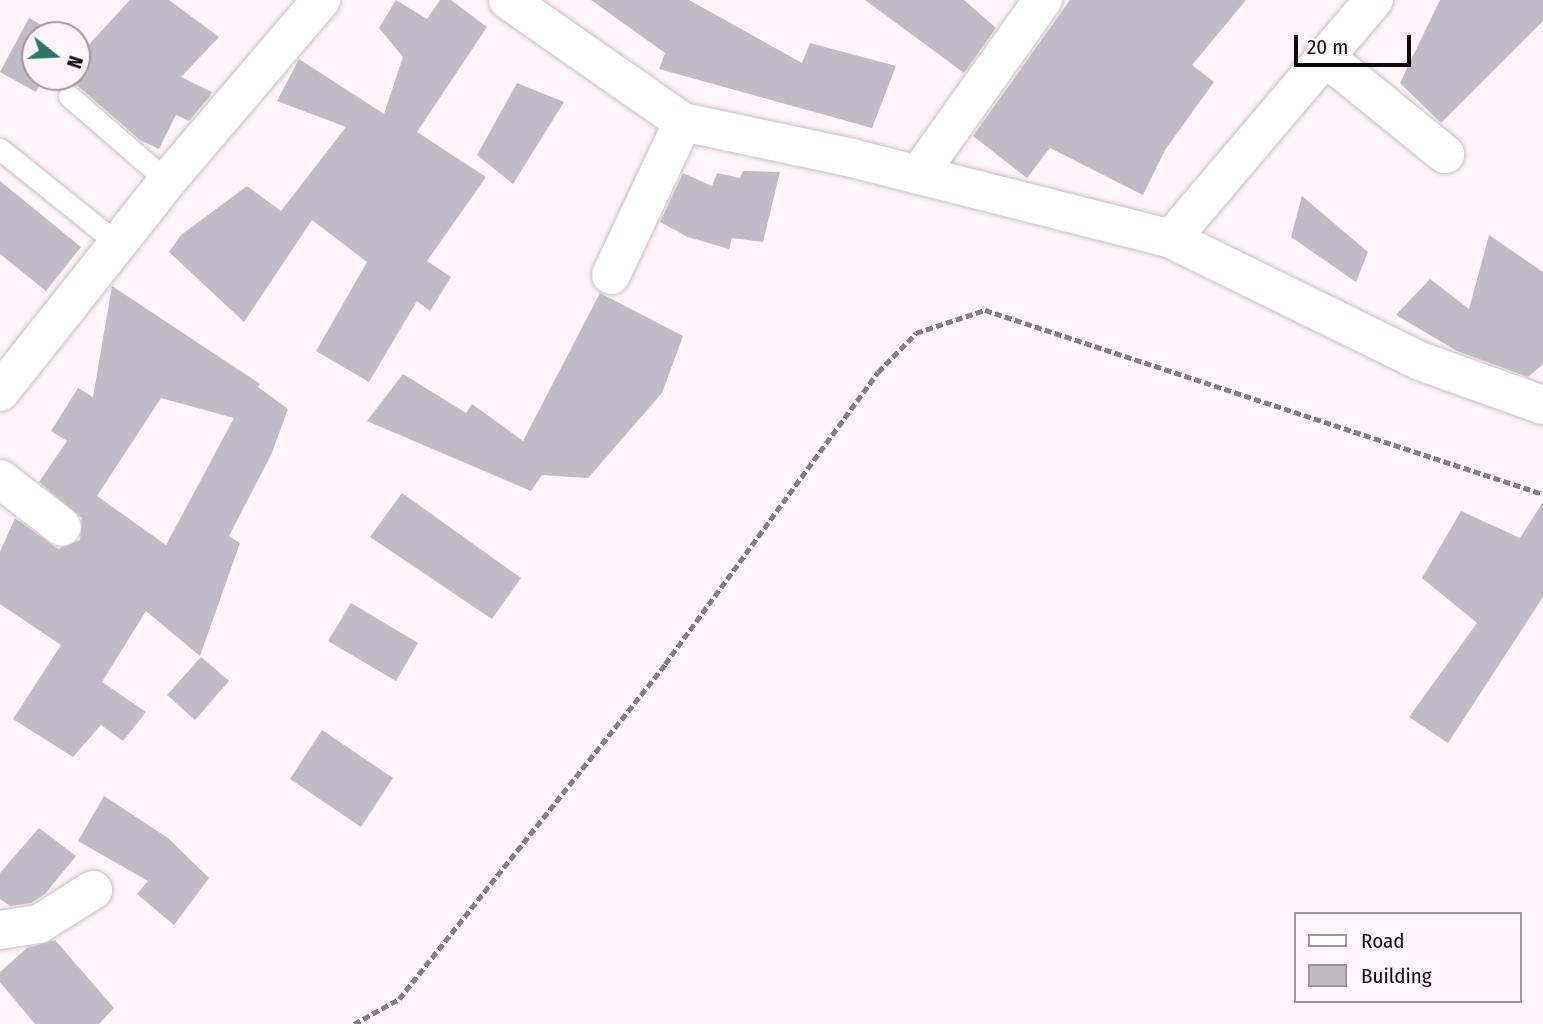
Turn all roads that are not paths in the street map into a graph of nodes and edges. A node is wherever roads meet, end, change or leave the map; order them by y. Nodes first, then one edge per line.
1 (321, 0) edge
2 (508, 0) edge
3 (1043, 0) edge
4 (1374, 0) edge
5 (1324, 56) junction
6 (69, 96) dead end
7 (683, 122) junction
8 (0, 149) edge
9 (1445, 154) dead end
10 (918, 175) junction
11 (167, 181) junction
12 (1171, 239) junction
13 (118, 244) junction
14 (611, 275) dead end
15 (0, 392) edge
16 (1543, 405) edge
17 (0, 479) edge
18 (62, 527) dead end
19 (93, 890) dead end
20 (0, 930) edge

1 - 11 street
2 - 7 street
3 - 10 street
4 - 5 street
5 - 9 street
5 - 12 street
6 - 11 lane
7 - 10 street
7 - 14 street
8 - 13 lane
10 - 12 street
11 - 13 street
12 - 16 street
13 - 15 street
17 - 18 street
19 - 20 street

